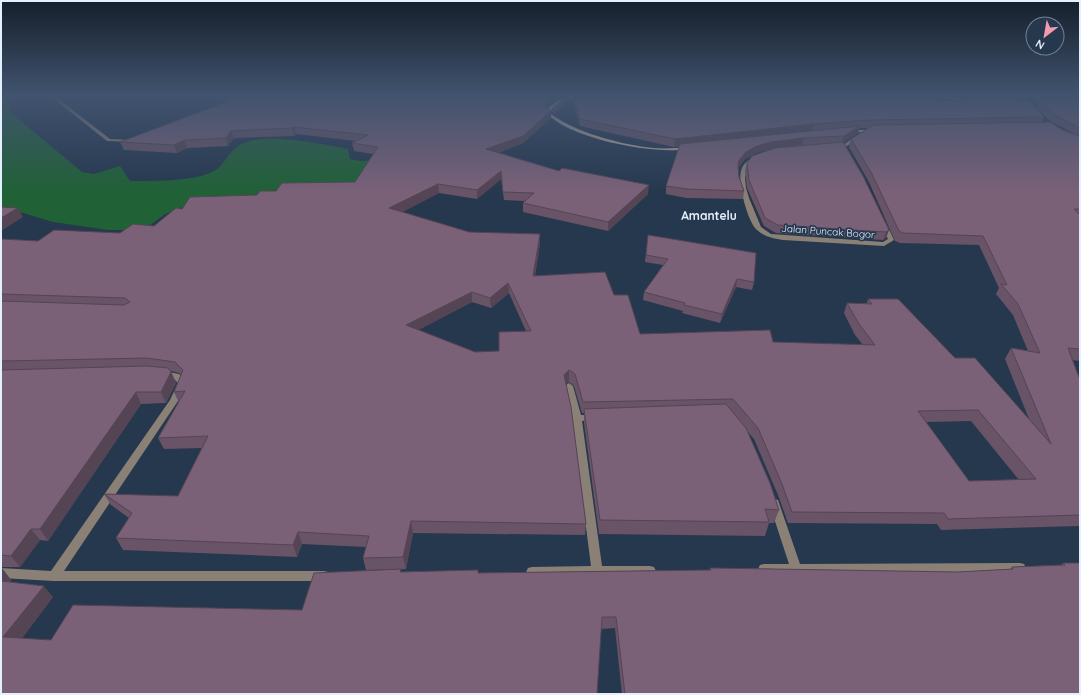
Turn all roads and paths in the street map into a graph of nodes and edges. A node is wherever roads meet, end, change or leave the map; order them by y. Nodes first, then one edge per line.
1 (93, 127) edge
2 (572, 127) edge
3 (869, 130) junction
4 (884, 130) edge
5 (842, 132) edge
6 (135, 140) edge
7 (844, 146) junction
8 (829, 147) edge
9 (693, 148) edge
10 (848, 152) edge
11 (768, 153) edge
12 (881, 218) edge
13 (152, 373) edge
14 (569, 386) dead end
15 (600, 417) edge
16 (577, 418) junction
17 (772, 496) edge
18 (1034, 567) edge
19 (749, 569) edge
20 (796, 569) junction
21 (665, 570) edge
22 (597, 571) junction
23 (1, 573) edge
24 (518, 573) edge
25 (54, 576) junction
26 (336, 576) edge

1 - 6 street
2 - 9 street
3 - 4 street
3 - 5 street
3 - 7 street
7 - 8 street
7 - 10 street
11 - 12 street, Jalan Puncak Bogor
13 - 25 street
14 - 16 street
15 - 16 street
16 - 22 street
17 - 20 street
18 - 20 street
19 - 20 street
21 - 22 street
22 - 24 street
23 - 25 street
25 - 26 street

